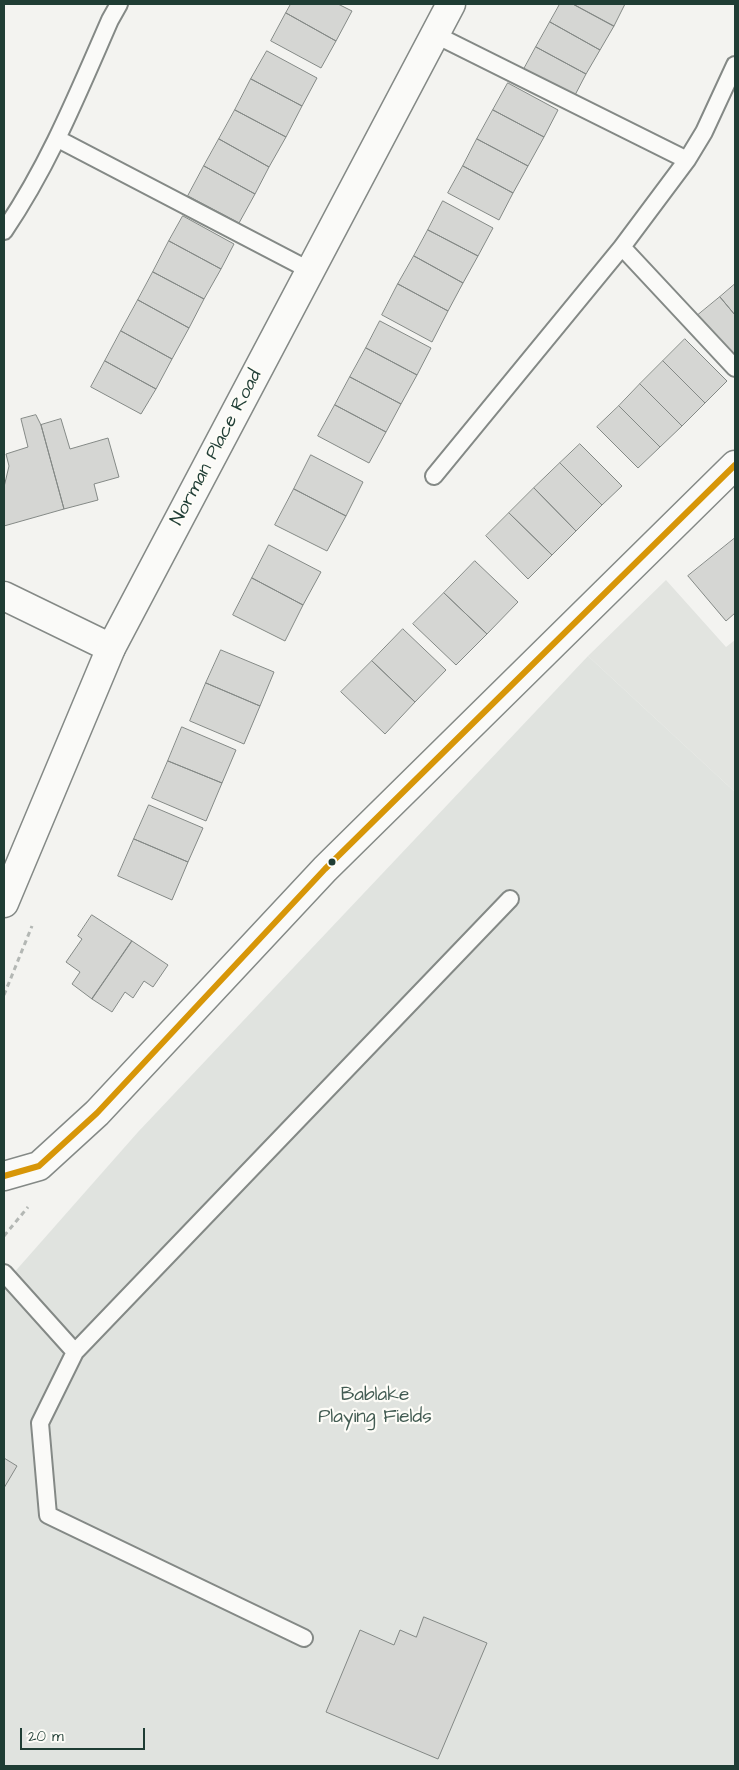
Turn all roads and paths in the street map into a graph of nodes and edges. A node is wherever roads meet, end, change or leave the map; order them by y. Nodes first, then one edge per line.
1 (119, 4) edge
2 (451, 4) edge
3 (436, 35) junction
4 (735, 65) edge
5 (58, 139) junction
6 (687, 160) junction
7 (4, 231) edge
8 (622, 247) junction
9 (311, 271) junction
10 (735, 368) edge
11 (735, 465) edge
12 (434, 476) dead end
13 (4, 596) edge
14 (111, 648) junction
15 (510, 899) dead end
16 (4, 903) edge
17 (4, 1176) edge
18 (4, 1273) edge
19 (75, 1352) junction
20 (304, 1638) dead end

1 - 5 lane
2 - 3 street, Norman Place Road
3 - 6 lane
3 - 9 street, Norman Place Road
4 - 6 lane
5 - 7 lane
5 - 9 lane
6 - 8 lane
8 - 10 lane
8 - 12 lane
9 - 14 street, Norman Place Road
11 - 17 street
13 - 14 street
14 - 16 street, Norman Place Road
15 - 19 lane
18 - 19 lane
19 - 20 lane

